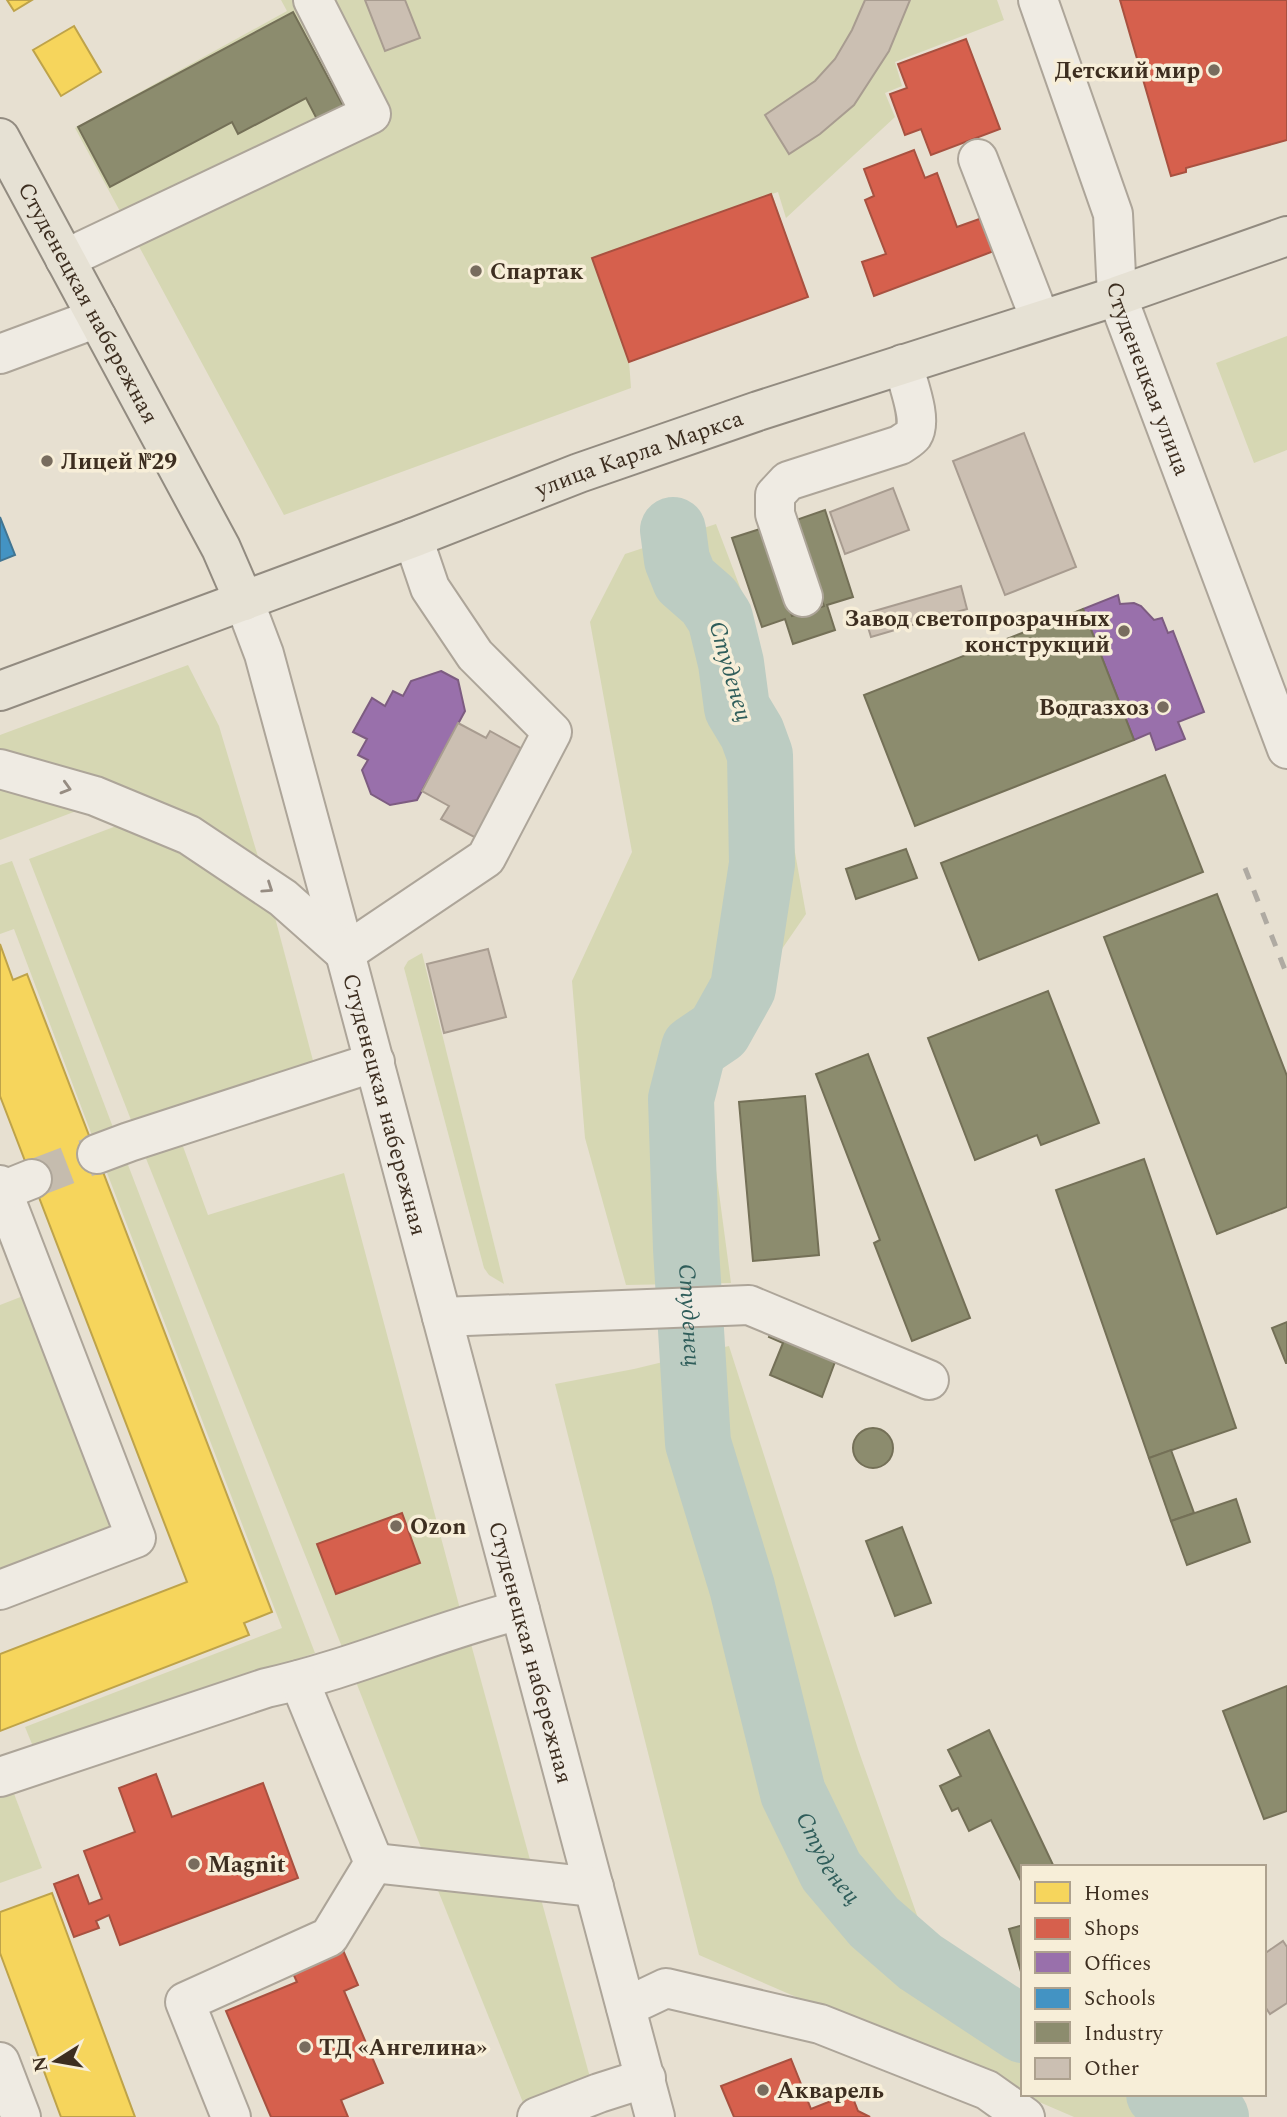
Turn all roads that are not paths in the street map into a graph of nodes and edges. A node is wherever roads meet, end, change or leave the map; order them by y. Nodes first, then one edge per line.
1 (313, 0) edge
2 (1038, 0) edge
3 (0, 138) edge
4 (978, 159) dead end
5 (1287, 236) edge
6 (65, 259) junction
7 (1117, 296) junction
8 (97, 318) junction
9 (1040, 320) junction
10 (0, 354) edge
11 (903, 364) junction
12 (413, 538) junction
13 (803, 597) dead end
14 (244, 601) junction
15 (0, 691) edge
16 (1287, 749) edge
17 (0, 769) edge
18 (345, 953) junction
19 (374, 1062) junction
20 (97, 1154) tunnel mouth
21 (11, 1185) edge
22 (442, 1317) junction
23 (929, 1380) dead end
24 (0, 1590) edge
25 (520, 1610) junction
26 (299, 1680) junction
27 (0, 1777) edge
28 (373, 1863) junction
29 (594, 1887) junction
30 (626, 2007) junction
31 (0, 2062) edge
32 (646, 2078) junction
33 (21, 2117) edge
34 (231, 2117) edge
35 (537, 2117) edge
36 (655, 2117) edge
37 (1025, 2117) edge

1 - 6 street
2 - 7 street, Студенецкая улица
3 - 6 main road, Студенецкая набережная
4 - 9 street
5 - 7 main road, улица Карла Маркса
6 - 8 main road, Студенецкая набережная
7 - 9 main road, улица Карла Маркса
7 - 16 street, Студенецкая улица
8 - 10 street
8 - 14 main road, Студенецкая набережная
9 - 11 main road, улица Карла Маркса
11 - 12 main road, улица Карла Маркса
11 - 13 street
12 - 14 main road, улица Карла Маркса
12 - 18 street
14 - 15 main road, улица Карла Маркса
14 - 18 street, Студенецкая набережная
17 -> 18 street
18 - 19 street, Студенецкая набережная
19 - 20 street
19 - 22 street, Студенецкая набережная
21 - 24 street
22 - 23 street
22 - 25 street, Студенецкая набережная
25 - 26 street
25 - 29 street, Студенецкая набережная
26 - 27 street
26 - 28 street
28 - 29 street
28 - 34 street
29 - 30 street, Студенецкая набережная
30 - 32 street, Студенецкая набережная
30 - 37 street
31 - 33 street
32 - 35 street
32 - 36 street, Студенецкая набережная

